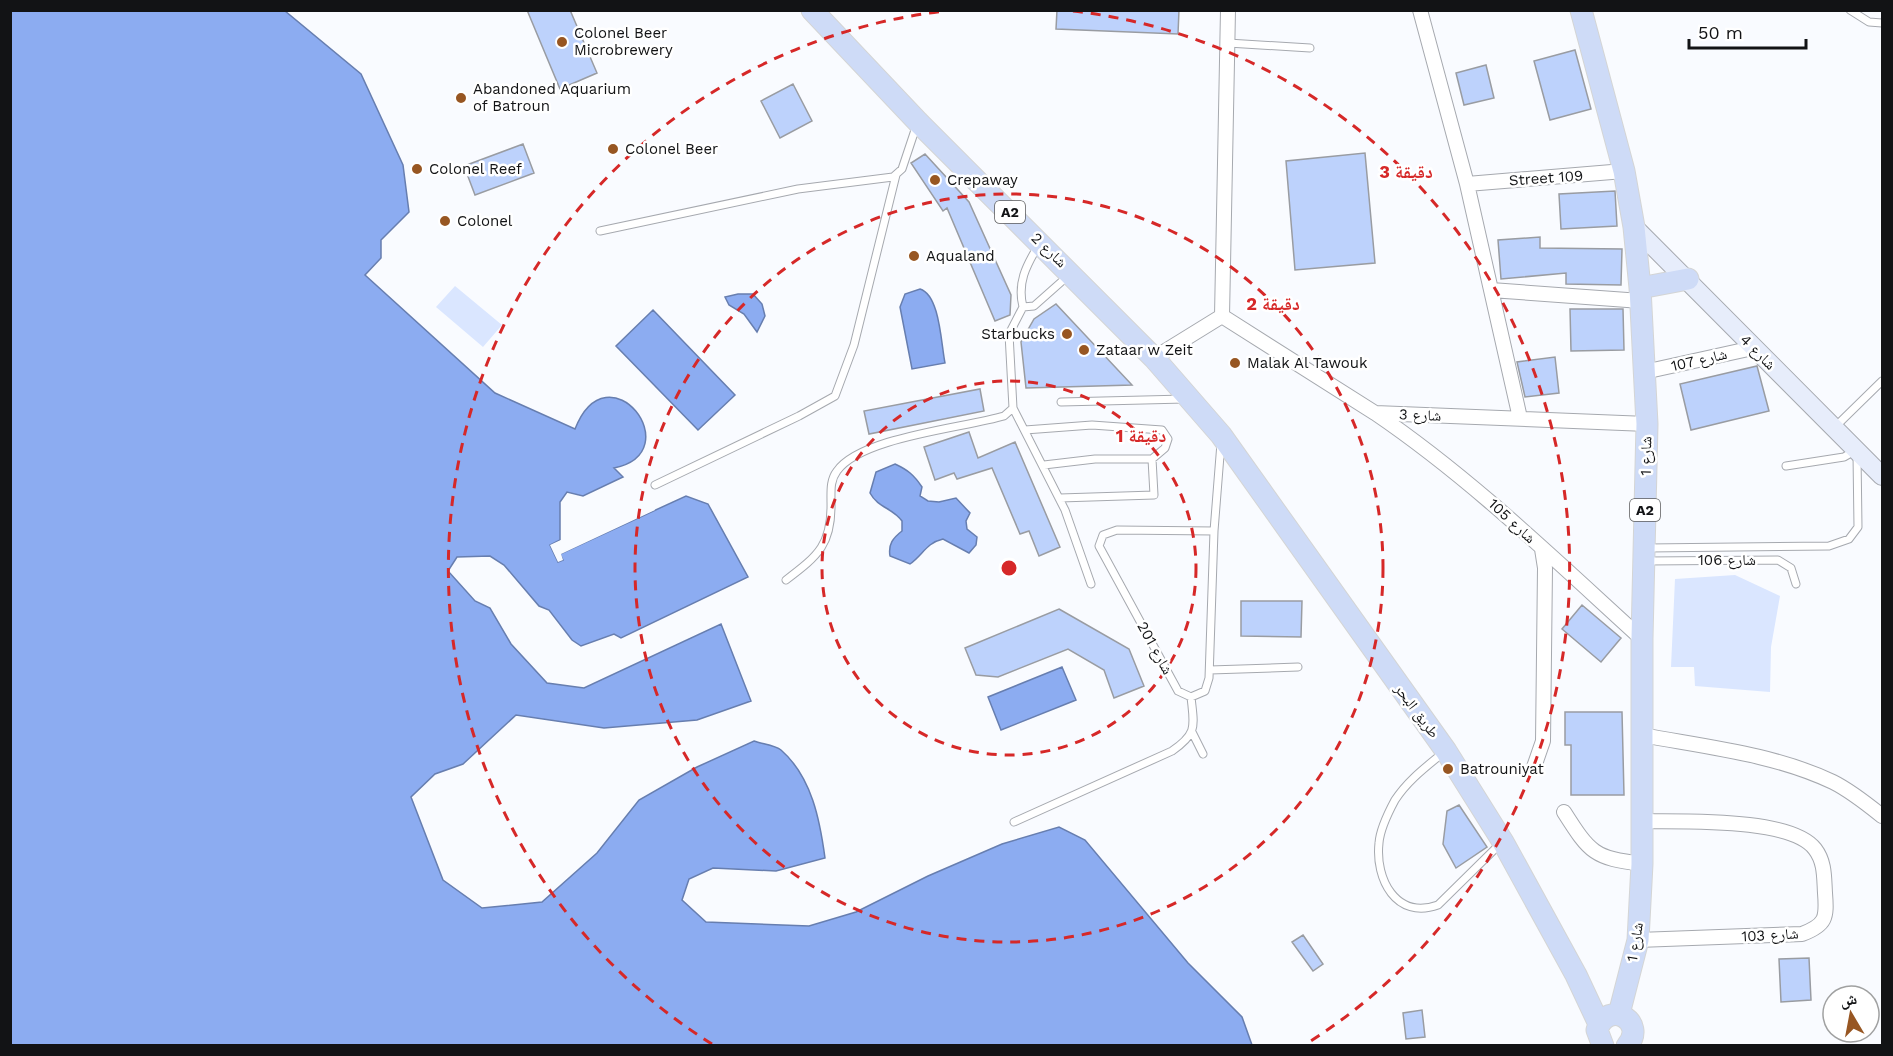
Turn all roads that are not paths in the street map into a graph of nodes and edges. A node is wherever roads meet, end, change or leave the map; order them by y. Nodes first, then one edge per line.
1 (812, 10) edge
2 (1228, 10) edge
3 (1420, 10) edge
4 (1581, 10) edge
5 (1850, 10) edge
6 (1882, 23) edge
7 (1228, 43) junction
8 (1310, 48) dead end
9 (918, 122) junction
10 (1624, 171) junction
11 (896, 175) junction
12 (1467, 184) junction
13 (1634, 226) junction
14 (600, 231) dead end
15 (1040, 242) junction
16 (1072, 273) junction
17 (1688, 279) junction
18 (1491, 290) junction
19 (1640, 295) junction
20 (1023, 307) junction
21 (1222, 316) junction
22 (1753, 348) junction
23 (1154, 358) junction
24 (1644, 372) junction
25 (1882, 381) edge
26 (1192, 399) junction
27 (1061, 402) dead end
28 (1013, 408) junction
29 (1375, 413) junction
30 (1206, 417) joint
31 (1520, 418) junction
32 (1647, 424) junction
33 (1835, 427) junction
34 (1025, 430) junction
35 (1221, 435) junction
36 (1857, 450) junction
37 (1152, 459) junction
38 (1044, 465) junction
39 (1786, 466) dead end
40 (1882, 476) edge
41 (655, 485) dead end
42 (1060, 498) junction
43 (1214, 531) junction
44 (1542, 549) junction
45 (1645, 555) junction
46 (786, 580) dead end
47 (1091, 584) dead end
48 (1796, 584) dead end
49 (1642, 639) junction
50 (1298, 667) dead end
51 (1210, 670) junction
52 (1191, 697) junction
53 (1192, 732) junction
54 (1642, 735) junction
55 (1446, 751) junction
56 (1203, 754) dead end
57 (1534, 766) dead end
58 (1564, 812) dead end
59 (1882, 816) edge
60 (1642, 821) junction
61 (1014, 822) dead end
62 (1503, 842) junction
63 (1642, 864) junction
64 (1638, 940) junction
65 (1619, 1014) junction
66 (1599, 1024) junction
67 (1603, 1046) edge
68 (1627, 1046) edge

1 - 9 main road, شارع 2 / A2
2 - 7 street
3 - 12 street
4 - 10 main road, شارع 1 / A2
5 - 6 lane
7 - 8 lane
7 - 21 street
9 - 11 lane
9 - 15 main road, شارع 2 / A2
10 - 12 street, Street 109
10 - 13 main road, شارع 1 / A2
11 - 14 lane
11 - 41 lane
12 - 18 street
13 - 17 main road, شارع 4
13 - 19 main road, شارع 1 / A2
15 - 16 main road, شارع 2 / A2
15 - 20 lane
16 - 20 lane
16 - 23 main road, شارع 2 / A2
17 - 19 main road
17 - 22 main road, شارع 4
18 - 19 street
18 - 31 street
19 - 24 main road, شارع 1 / A2
20 - 28 lane
21 - 23 street
21 - 29 street
22 - 24 street, شارع 107
22 - 33 main road, شارع 4
23 - 26 main road, شارع 2 / A2
24 - 32 main road, شارع 1 / A2
25 - 33 lane
26 - 27 lane
26 - 30 main road, شارع 2 / A2
28 - 34 lane
28 - 46 lane
29 - 31 street, شارع 3
29 - 44 street, شارع 105
30 - 35 main road, طريق البحر / A2
31 - 32 street, شارع 3
32 - 45 main road, شارع 1 / A2
33 - 36 main road, شارع 4
34 - 37 lane
34 - 38 lane
35 - 43 lane
35 - 55 main road, طريق البحر / A2
36 - 39 lane
36 - 40 main road, شارع 4
36 - 45 lane
37 - 38 lane
37 - 42 lane
38 - 42 lane
42 - 47 lane
43 - 51 lane
43 - 52 lane, شارع 201
44 - 49 street, شارع 105
44 - 57 street
45 - 48 lane, شارع 106
45 - 49 main road, شارع 1 / A2
49 - 54 main road, شارع 1 / A2
50 - 51 lane
51 - 52 lane
52 - 53 lane
53 - 56 lane
53 - 61 lane
54 - 59 street
54 - 60 main road, شارع 1 / A2
55 - 62 main road, طريق البحر / A2
55 - 62 lane
58 - 63 street
60 - 63 main road, شارع 1 / A2
60 - 64 street, شارع 103
62 - 66 main road, طريق البحر / A2
63 - 64 main road, شارع 1 / A2
64 - 65 main road, شارع 1 / A2
65 - 66 main road
65 - 68 main road
66 - 67 main road, A2

